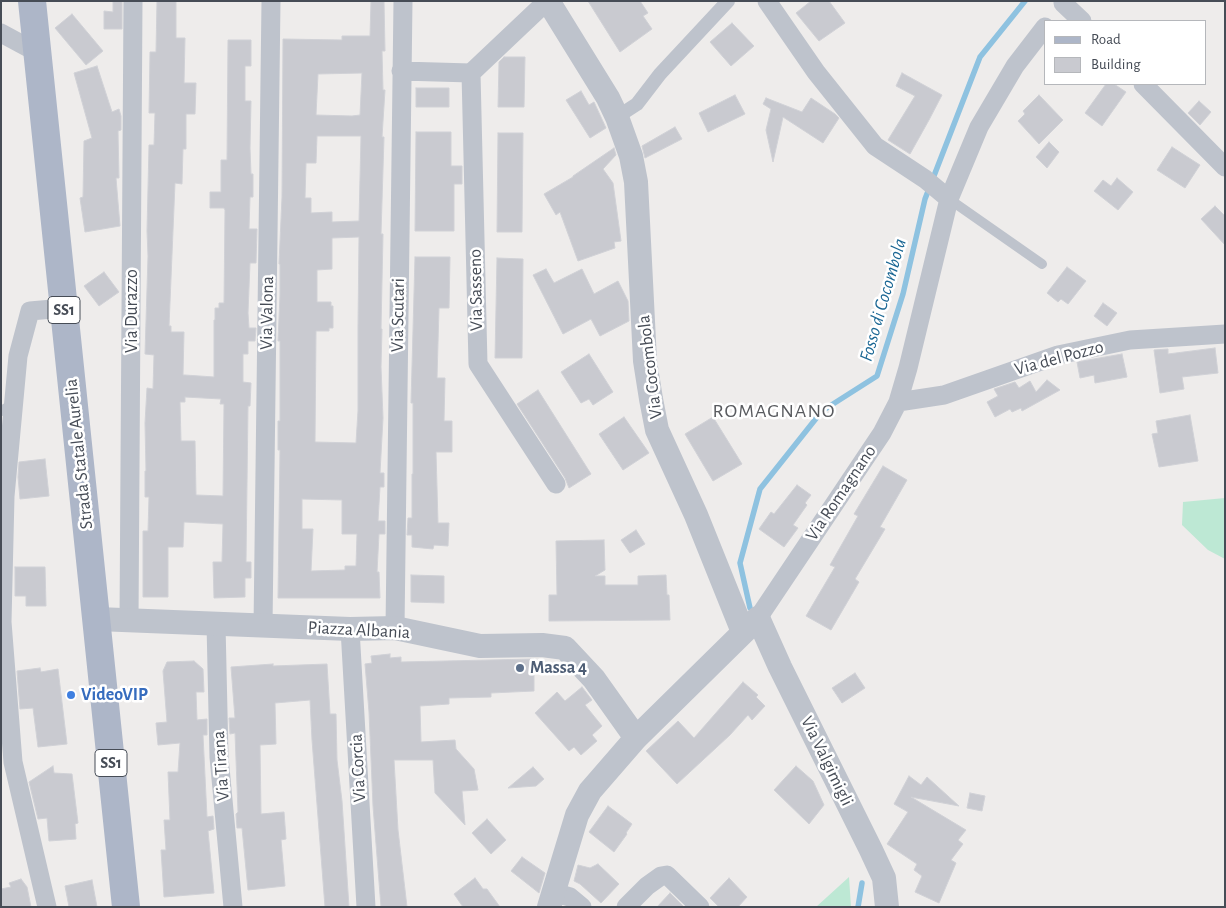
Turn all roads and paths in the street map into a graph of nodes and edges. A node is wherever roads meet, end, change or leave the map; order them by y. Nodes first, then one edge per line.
1 (32, 1) edge
2 (132, 1) edge
3 (271, 1) edge
4 (403, 1) edge
5 (548, 1) edge
6 (728, 1) edge
7 (767, 1) edge
8 (1064, 2) edge
9 (1050, 20) edge
10 (1081, 20) edge
11 (1044, 28) edge
12 (1, 33) edge
13 (38, 54) junction
14 (401, 71) junction
15 (471, 73) junction
16 (1144, 85) edge
17 (617, 116) junction
18 (1225, 168) edge
19 (945, 196) junction
20 (1042, 264) dead end
21 (64, 308) junction
22 (1225, 334) edge
23 (898, 402) junction
24 (7, 408) edge
25 (556, 484) dead end
26 (97, 619) junction
27 (129, 620) junction
28 (216, 624) junction
29 (751, 625) junction
30 (263, 626) junction
31 (395, 628) junction
32 (350, 630) junction
33 (636, 738) junction
34 (550, 902) edge
35 (48, 907) edge
36 (126, 907) edge
37 (234, 907) edge
38 (366, 907) edge
39 (582, 907) edge
40 (626, 907) edge
41 (700, 907) edge
42 (887, 907) edge

1 - 13 main road, Strada Statale Aurelia / SS1
2 - 27 street, Via Durazzo
3 - 30 street, Via Valona
4 - 14 street, Via Scutari
5 - 15 street
5 - 17 street, Via Cocombola
6 - 17 street
7 - 19 street
8 - 9 street
8 - 10 street
11 - 19 street, Via Romagnano
12 - 13 street
13 - 21 main road, Strada Statale Aurelia / SS1
14 - 15 street
14 - 31 street, Via Scutari
15 - 25 street, Via Sasseno
16 - 18 street
17 - 29 street, Via Cocombola
19 - 20 lane
19 - 23 street, Via Romagnano
21 - 24 street
21 - 26 main road, Strada Statale Aurelia / SS1
22 - 23 street, Via del Pozzo
23 - 29 street, Via Romagnano
24 - 35 street
26 - 27 street, Piazza Albania
26 - 36 main road, Strada Statale Aurelia / SS1
27 - 28 street, Piazza Albania
28 - 30 street, Piazza Albania
28 - 37 street, Via Tirana
29 - 33 street, Via Romagnano
29 - 42 street, Via Valgimigli
30 - 32 street, Piazza Albania
31 - 32 street, Piazza Albania
31 - 33 street, Piazza Albania
32 - 38 street, Via Corcia
33 - 34 street, Via Romagnano
34 - 39 street
40 - 41 street

